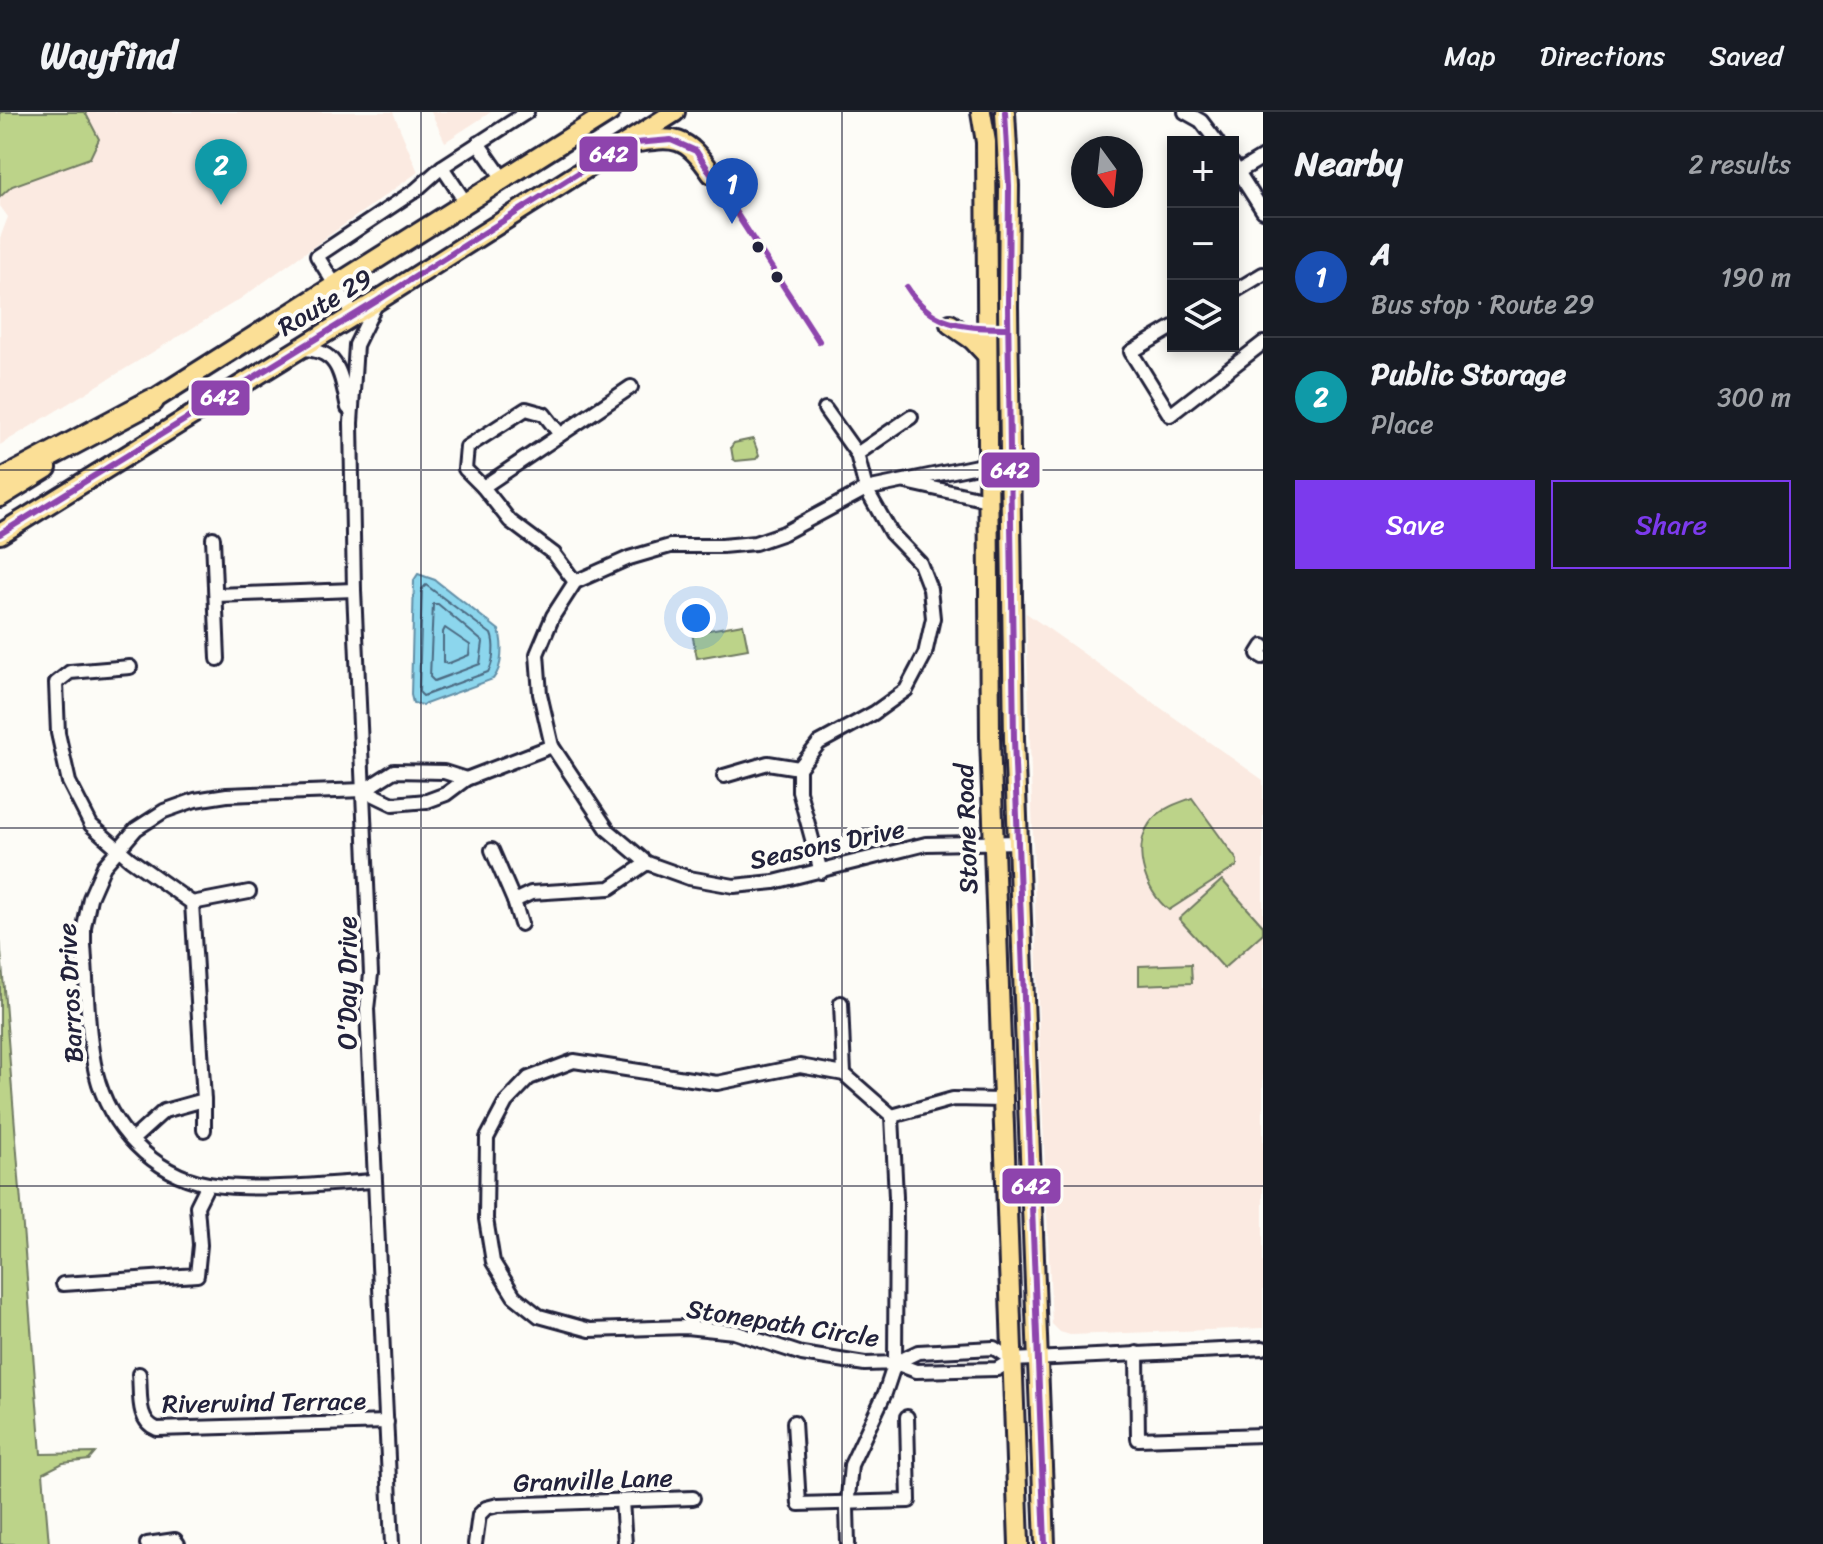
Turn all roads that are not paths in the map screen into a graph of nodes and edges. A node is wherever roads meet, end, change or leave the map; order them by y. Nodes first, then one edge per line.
1 (527, 112) edge
2 (610, 112) edge
3 (675, 112) edge
4 (981, 112) edge
5 (1005, 112) edge
6 (1185, 112) edge
7 (1212, 136) edge
8 (478, 143) junction
9 (624, 144) junction
10 (1263, 157) edge
11 (1239, 166) edge
12 (442, 167) junction
13 (712, 174) dead end
14 (1239, 174) edge
15 (504, 180) junction
16 (466, 203) junction
17 (1263, 211) edge
18 (1263, 274) edge
19 (336, 286) junction
20 (1239, 288) edge
21 (377, 301) junction
22 (354, 315) junction
23 (950, 324) dead end
24 (1167, 331) edge
25 (1263, 343) edge
26 (293, 352) junction
27 (987, 355) junction
28 (631, 387) dead end
29 (152, 401) junction
30 (825, 409) dead end
31 (911, 417) dead end
32 (351, 423) junction
33 (559, 433) junction
34 (857, 454) junction
35 (987, 464) junction
36 (899, 481) junction
37 (0, 482) edge
38 (483, 487) junction
39 (866, 489) junction
40 (0, 497) edge
41 (987, 500) junction
42 (0, 534) edge
43 (213, 538) dead end
44 (575, 582) junction
45 (354, 590) junction
46 (216, 595) junction
47 (1263, 646) edge
48 (1263, 657) edge
49 (218, 659) dead end
50 (130, 667) dead end
51 (552, 746) junction
52 (799, 768) junction
53 (724, 776) dead end
54 (466, 779) junction
55 (364, 790) junction
56 (992, 842) junction
57 (1020, 842) junction
58 (118, 848) junction
59 (492, 850) dead end
60 (647, 863) junction
61 (821, 872) junction
62 (249, 892) dead end
63 (514, 901) junction
64 (192, 903) junction
65 (521, 924) dead end
66 (841, 1003) dead end
67 (844, 1074) junction
68 (204, 1100) junction
69 (1002, 1100) junction
70 (892, 1116) junction
71 (204, 1130) dead end
72 (132, 1140) junction
73 (374, 1181) junction
74 (208, 1184) junction
75 (63, 1284) dead end
76 (1263, 1348) edge
77 (1137, 1353) junction
78 (1038, 1358) junction
79 (1012, 1360) junction
80 (895, 1363) junction
81 (139, 1374) dead end
82 (907, 1417) dead end
83 (387, 1422) junction
84 (794, 1422) dead end
85 (1263, 1435) edge
86 (693, 1498) dead end
87 (622, 1501) junction
88 (847, 1502) junction
89 (147, 1544) edge
90 (178, 1544) edge
91 (392, 1544) edge
92 (475, 1544) edge
93 (625, 1544) edge
94 (848, 1544) edge
95 (1019, 1544) edge
96 (1045, 1544) edge

1 - 8 street
2 - 15 main road, Route 29
3 - 9 main road, Route 29
4 - 27 main road, Stone Road
5 - 57 main road, Stone Road
6 - 7 street
8 - 12 street
8 - 15 street
9 - 13 main road
9 - 21 main road, Route 29
10 - 11 street
12 - 16 street
12 - 19 street
14 - 17 street
15 - 16 main road, Route 29
16 - 19 main road, Route 29
18 - 20 street
19 - 22 street
19 - 29 main road, Route 29
21 - 22 main road, Route 29
21 - 32 street, O'Day Drive
22 - 26 main road, Route 29
23 - 27 main road
24 - 25 street
26 - 32 street, O'Day Drive
26 - 42 main road, Route 29
27 - 35 main road, Stone Road
28 - 33 street
29 - 37 highway
29 - 40 main road, Route 29
30 - 34 street
31 - 34 street
32 - 45 street, O'Day Drive
33 - 38 street
33 - 38 street
34 - 39 street
35 - 36 street
35 - 41 main road, Stone Road
36 - 39 street
36 - 41 street
38 - 44 street
39 - 44 street
39 - 52 street
41 - 56 main road, Stone Road
43 - 46 street
44 - 51 street, Seasons Drive
45 - 46 street
45 - 55 street, O'Day Drive
46 - 49 street
47 - 48 street
50 - 58 street
51 - 54 street
51 - 60 street, Seasons Drive
52 - 53 street
52 - 61 street
54 - 55 street
54 - 55 street
55 - 58 street, Barros Drive
55 - 73 street, O'Day Drive
56 - 57 street, Seasons Drive
56 - 61 street, Seasons Drive
56 - 69 main road, Stone Road
57 - 78 main road, Stone Road
58 - 64 street
58 - 72 street, Barros Drive
59 - 63 street
60 - 61 street, Seasons Drive
60 - 63 street
62 - 64 street
63 - 65 street
64 - 68 street
66 - 67 street
67 - 70 street
67 - 80 street, Stonepath Circle
68 - 71 street
68 - 72 street
69 - 70 street
69 - 79 main road, Stone Road
70 - 80 street, Stonepath Circle
72 - 74 street, Barros Drive
73 - 74 street, Barros Drive
73 - 83 street, O'Day Drive
74 - 75 street
76 - 77 street
77 - 78 street
77 - 85 street
78 - 79 street
78 - 96 main road, Stone Road
79 - 80 street, Stonepath Circle
79 - 80 street, Stonepath Circle
79 - 95 main road, Stone Road
80 - 88 street
81 - 83 street, Riverwind Terrace
82 - 88 street
83 - 91 street, O'Day Drive
84 - 88 street
86 - 87 street, Granville Lane
87 - 92 street, Granville Lane
87 - 93 street
88 - 94 street
89 - 90 street

